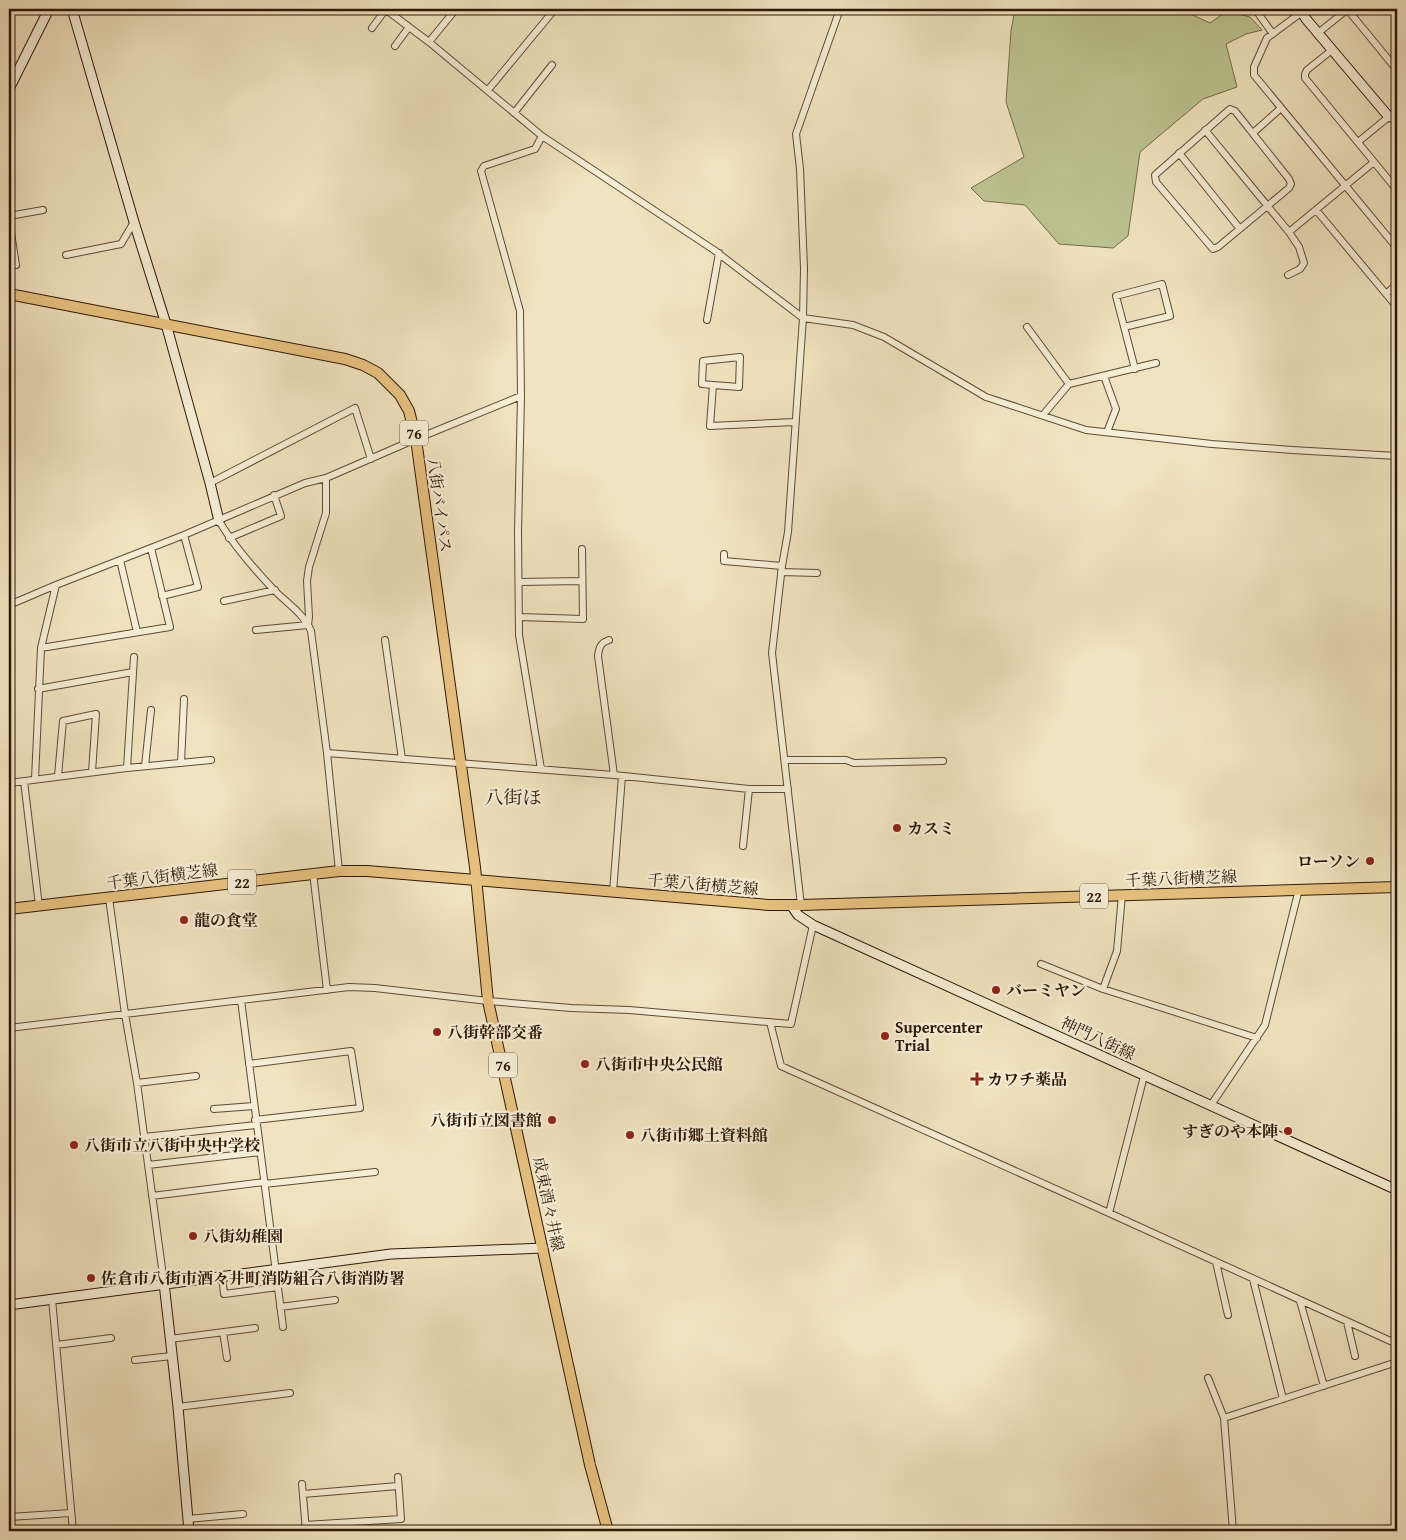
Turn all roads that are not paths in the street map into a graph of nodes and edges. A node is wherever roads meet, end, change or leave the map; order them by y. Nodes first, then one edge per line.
1 (49, 9) edge
2 (72, 9) edge
3 (385, 9) edge
4 (456, 9) edge
5 (555, 9) edge
6 (840, 9) edge
7 (1255, 9) edge
8 (1347, 9) edge
9 (1395, 9) edge
10 (1301, 11) edge
11 (1397, 12) edge
12 (409, 27) junction
13 (372, 28) dead end
14 (1318, 33) junction
15 (1273, 34) junction
16 (429, 42) junction
17 (395, 46) dead end
18 (1332, 50) junction
19 (552, 65) dead end
20 (1397, 70) edge
21 (9, 89) edge
22 (488, 90) junction
23 (1281, 108) junction
24 (1397, 110) edge
25 (514, 113) junction
26 (1389, 117) junction
27 (1205, 130) junction
28 (1253, 133) junction
29 (542, 136) junction
30 (1358, 142) junction
31 (1179, 153) junction
32 (1374, 162) junction
33 (1346, 186) junction
34 (1397, 190) edge
35 (1268, 206) junction
36 (43, 210) dead end
37 (1316, 210) junction
38 (9, 216) edge
39 (9, 220) edge
40 (134, 222) junction
41 (1240, 229) junction
42 (1289, 232) junction
43 (1397, 248) edge
44 (719, 253) junction
45 (66, 255) dead end
46 (16, 265) dead end
47 (1288, 275) dead end
48 (1397, 284) edge
49 (9, 294) edge
50 (1386, 294) junction
51 (1397, 307) edge
52 (803, 318) junction
53 (706, 320) dead end
54 (166, 324) junction
55 (1027, 327) dead end
56 (1124, 327) junction
57 (1156, 364) dead end
58 (1134, 369) junction
59 (1104, 376) junction
60 (1069, 384) junction
61 (713, 385) junction
62 (521, 396) junction
63 (1044, 415) junction
64 (795, 422) junction
65 (1107, 432) junction
66 (416, 438) junction
67 (1397, 456) edge
68 (371, 459) junction
69 (326, 478) junction
70 (210, 483) junction
71 (274, 496) junction
72 (219, 521) junction
73 (184, 535) junction
74 (229, 538) junction
75 (151, 548) junction
76 (582, 549) dead end
77 (724, 554) dead end
78 (120, 560) junction
79 (782, 569) junction
80 (818, 572) dead end
81 (582, 581) junction
82 (518, 582) junction
83 (56, 585) junction
84 (274, 590) junction
85 (162, 596) junction
86 (224, 600) dead end
87 (9, 605) edge
88 (519, 617) junction
89 (308, 625) junction
90 (256, 630) dead end
91 (136, 632) junction
92 (385, 640) dead end
93 (609, 640) dead end
94 (41, 648) junction
95 (134, 657) dead end
96 (133, 672) junction
97 (38, 689) junction
98 (184, 700) dead end
99 (151, 710) dead end
100 (327, 754) junction
101 (402, 759) junction
102 (211, 760) dead end
103 (785, 760) junction
104 (942, 761) dead end
105 (181, 763) junction
106 (461, 764) junction
107 (145, 766) junction
108 (127, 768) junction
109 (541, 769) junction
110 (92, 772) junction
111 (614, 775) junction
112 (58, 776) junction
113 (622, 776) junction
114 (34, 779) junction
115 (24, 781) junction
116 (9, 782) edge
117 (749, 789) junction
118 (788, 789) junction
119 (743, 846) dead end
120 (339, 871) junction
121 (313, 873) junction
122 (476, 880) junction
123 (1397, 887) edge
124 (1299, 890) junction
125 (613, 892) junction
126 (1122, 895) junction
127 (109, 898) junction
128 (796, 905) junction
129 (39, 906) junction
130 (9, 910) edge
131 (814, 924) junction
132 (1041, 964) dead end
133 (1103, 989) junction
134 (327, 990) junction
135 (241, 1000) junction
136 (488, 1001) junction
137 (125, 1014) junction
138 (770, 1022) junction
139 (9, 1028) edge
140 (1257, 1038) junction
141 (249, 1064) junction
142 (196, 1076) dead end
143 (1144, 1076) junction
144 (136, 1083) junction
145 (1210, 1105) junction
146 (254, 1106) junction
147 (214, 1109) dead end
148 (256, 1122) junction
149 (144, 1137) junction
150 (260, 1152) junction
151 (148, 1165) junction
152 (375, 1172) dead end
153 (264, 1183) junction
154 (1397, 1190) edge
155 (152, 1196) junction
156 (1109, 1212) junction
157 (543, 1248) junction
158 (1216, 1262) junction
159 (275, 1268) junction
160 (222, 1276) junction
161 (1253, 1279) junction
162 (164, 1284) junction
163 (278, 1287) junction
164 (52, 1299) junction
165 (335, 1300) dead end
166 (1300, 1300) junction
167 (9, 1305) edge
168 (280, 1307) junction
169 (1228, 1315) dead end
170 (1347, 1322) junction
171 (283, 1327) dead end
172 (255, 1328) dead end
173 (223, 1332) junction
174 (111, 1338) dead end
175 (170, 1339) junction
176 (1397, 1344) edge
177 (56, 1345) junction
178 (172, 1356) junction
179 (1355, 1356) dead end
180 (227, 1358) dead end
181 (135, 1360) dead end
182 (1397, 1362) edge
183 (1208, 1378) dead end
184 (1324, 1386) junction
185 (290, 1393) dead end
186 (1283, 1399) junction
187 (178, 1407) junction
188 (1224, 1418) junction
189 (398, 1477) dead end
190 (302, 1484) dead end
191 (398, 1486) junction
192 (303, 1494) junction
193 (72, 1513) junction
194 (243, 1514) dead end
195 (9, 1517) edge
196 (188, 1519) junction
197 (306, 1528) edge
198 (606, 1530) edge
199 (73, 1531) edge
200 (189, 1531) edge
201 (1233, 1531) edge

1 - 21 street
2 - 40 street
3 - 12 street
3 - 13 street
4 - 16 street
5 - 22 street
6 - 52 street
7 - 15 street
8 - 14 street
8 - 20 street
9 - 11 street
10 - 14 street
10 - 15 street
12 - 16 street
12 - 17 street
14 - 18 street
15 - 23 street
16 - 22 street
18 - 26 street
18 - 30 street
19 - 25 street
22 - 25 street
23 - 28 street
23 - 33 street
24 - 26 street
25 - 29 street
26 - 30 street
27 - 28 street
27 - 31 street
27 - 35 street
28 - 35 street
29 - 44 street
29 - 62 street
30 - 32 street
31 - 41 street
31 - 41 street
32 - 33 street
32 - 34 street
33 - 37 street
33 - 43 street
35 - 41 street
35 - 42 street
36 - 38 street
37 - 42 street
37 - 50 street
39 - 46 street
40 - 45 street
40 - 54 street
42 - 47 street
44 - 52 street
44 - 53 street
48 - 50 street
49 - 54 main road, 八街バイパス / 76
50 - 51 street
52 - 63 street
52 - 64 street
54 - 66 main road, 八街バイパス / 76
54 - 70 street
55 - 60 street
56 - 56 street
56 - 58 street
57 - 58 street
58 - 59 street
59 - 60 street
59 - 65 street
60 - 63 street
61 - 61 street
61 - 64 street
62 - 66 street
62 - 82 street
63 - 65 street
64 - 79 street
65 - 67 street
66 - 68 street
66 - 106 main road, 八街バイパス / 76
68 - 69 street
68 - 70 street
69 - 71 street
69 - 89 street
70 - 72 street
71 - 72 street
71 - 74 street
72 - 73 street
72 - 74 street
73 - 75 street
73 - 85 street
74 - 84 street
75 - 78 street
75 - 85 street
76 - 81 street
77 - 79 street
78 - 83 street
78 - 91 street
79 - 80 street
79 - 103 street
81 - 82 street
81 - 88 street
82 - 88 street
83 - 87 street
83 - 94 street
84 - 86 street
84 - 89 street
85 - 91 street
88 - 109 street
89 - 90 street
89 - 100 street
91 - 94 street
92 - 101 street
93 - 111 street
94 - 97 street
95 - 96 street
96 - 97 street
96 - 108 street
97 - 114 street
98 - 105 street
99 - 107 street
100 - 101 street
100 - 120 street
101 - 106 street
102 - 105 street
103 - 104 street
103 - 118 street
105 - 107 street
106 - 109 street
106 - 122 main road, 八街バイパス / 76
107 - 108 street
108 - 110 street
109 - 111 street
110 - 112 street
110 - 112 street
111 - 113 street
112 - 114 street
113 - 117 street
113 - 125 street
114 - 115 street
115 - 116 street
115 - 129 street
117 - 118 street
117 - 119 street
118 - 128 street
120 - 121 main road, 千葉八街横芝線 / 22
120 - 122 main road, 千葉八街横芝線 / 22
121 - 127 main road, 千葉八街横芝線 / 22
121 - 134 street
122 - 125 main road, 千葉八街横芝線 / 22
122 - 136 main road, 成東酒々井線 / 76
123 - 124 main road, 千葉八街横芝線 / 22
124 - 126 main road, 千葉八街横芝線 / 22
124 - 140 street
125 - 128 main road, 千葉八街横芝線 / 22
126 - 128 main road, 千葉八街横芝線 / 22
126 - 133 street
127 - 129 main road, 千葉八街横芝線 / 22
127 - 137 street
128 - 131 street, 神門八街線
129 - 130 main road, 千葉八街横芝線 / 22
131 - 138 street
131 - 143 street, 神門八街線
132 - 133 street
133 - 140 street
134 - 135 street
134 - 136 street
135 - 137 street
135 - 141 street
136 - 138 street
136 - 157 main road, 成東酒々井線 / 76
137 - 139 street
137 - 144 street
138 - 156 street
140 - 145 street
141 - 146 street
141 - 148 street
142 - 144 street
143 - 145 street, 神門八街線
143 - 156 street
144 - 149 street
145 - 154 street, 神門八街線
146 - 147 street
146 - 148 street
148 - 149 street
148 - 150 street
149 - 151 street
150 - 151 street
150 - 153 street
151 - 155 street
152 - 153 street
153 - 155 street
153 - 159 street
155 - 162 street
156 - 158 street
157 - 159 street
157 - 198 main road, 成東酒々井線 / 76
158 - 161 street
158 - 169 street
159 - 160 street
159 - 163 street
160 - 162 street
160 - 163 street
161 - 166 street
161 - 186 street
162 - 164 street
162 - 175 street
163 - 168 street
164 - 167 street
164 - 177 street
165 - 168 street
166 - 170 street
166 - 184 street
168 - 171 street
170 - 176 street
170 - 179 street
172 - 173 street
173 - 175 street
173 - 180 street
174 - 177 street
175 - 178 street
177 - 193 street
178 - 181 street
178 - 187 street
182 - 184 street
183 - 188 street
184 - 186 street
185 - 187 street
186 - 188 street
187 - 196 street
188 - 201 street
189 - 191 street
190 - 192 street
191 - 192 street
191 - 197 street
192 - 197 street
193 - 195 street
193 - 199 street
194 - 196 street
196 - 200 street

